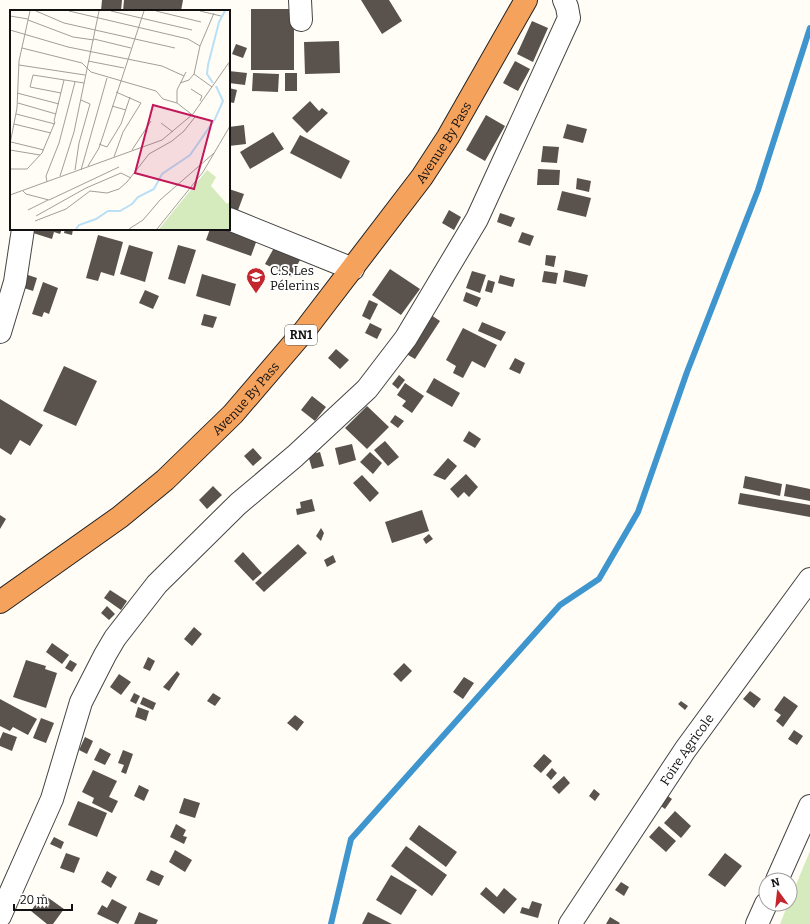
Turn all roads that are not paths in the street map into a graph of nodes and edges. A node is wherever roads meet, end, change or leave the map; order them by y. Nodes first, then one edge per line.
1 (526, 0) edge
2 (564, 0) edge
3 (230, 219) edge
4 (23, 230) edge
5 (353, 269) junction
6 (0, 332) edge
7 (810, 579) edge
8 (0, 602) edge
9 (810, 806) edge
10 (781, 872) edge
11 (762, 912) edge
12 (0, 916) edge
13 (570, 924) edge
14 (757, 924) edge

1 - 5 highway, Avenue By Pass / RN1
2 - 12 street
3 - 5 street
4 - 6 street
5 - 8 highway, Avenue By Pass / RN1
7 - 13 street, Foire Agricole
9 - 10 street
11 - 14 street

